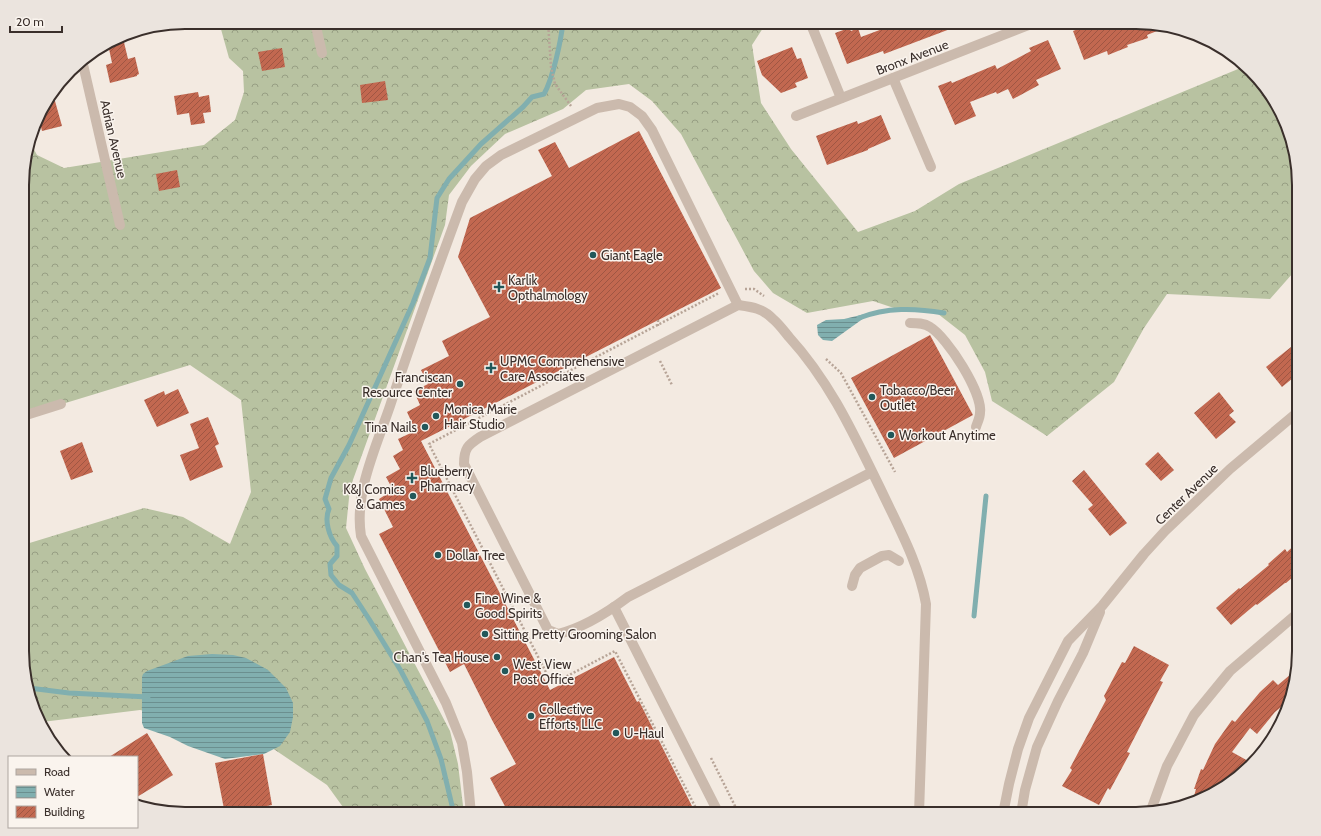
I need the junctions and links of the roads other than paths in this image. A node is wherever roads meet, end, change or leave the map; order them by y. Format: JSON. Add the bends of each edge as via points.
{"nodes":[{"id":1,"x":317,"y":29,"type":"edge"},
{"id":2,"x":813,"y":29,"type":"edge"},
{"id":3,"x":1018,"y":29,"type":"edge"},
{"id":4,"x":322,"y":53,"type":"dead end"},
{"id":5,"x":84,"y":67,"type":"edge"},
{"id":6,"x":893,"y":78,"type":"junction"},
{"id":7,"x":841,"y":98,"type":"junction"},
{"id":8,"x":796,"y":116,"type":"dead end"},
{"id":9,"x":931,"y":167,"type":"dead end"},
{"id":10,"x":120,"y":225,"type":"dead end"},
{"id":11,"x":738,"y":305,"type":"junction"},
{"id":12,"x":910,"y":323,"type":"dead end"},
{"id":13,"x":61,"y":404,"type":"dead end"},
{"id":14,"x":29,"y":414,"type":"edge"},
{"id":15,"x":1292,"y":417,"type":"edge"},
{"id":16,"x":976,"y":427,"type":"dead end"},
{"id":17,"x":872,"y":472,"type":"junction"},
{"id":18,"x":899,"y":561,"type":"dead end"},
{"id":19,"x":852,"y":586,"type":"dead end"},
{"id":20,"x":1102,"y":606,"type":"junction"},
{"id":21,"x":614,"y":607,"type":"junction"},
{"id":22,"x":1292,"y":618,"type":"edge"},
{"id":23,"x":1152,"y":806,"type":"edge"},
{"id":24,"x":470,"y":807,"type":"edge"},
{"id":25,"x":715,"y":807,"type":"edge"},
{"id":26,"x":919,"y":807,"type":"edge"},
{"id":27,"x":1004,"y":807,"type":"edge"},
{"id":28,"x":1022,"y":807,"type":"edge"}],
"edges":[{"from":1,"to":4,"type":"street"},
{"from":2,"to":7,"type":"street"},
{"from":3,"to":6,"type":"street","name":"Bronx Avenue"},
{"from":5,"to":10,"type":"street","name":"Adrian Avenue"},
{"from":6,"to":7,"type":"street","name":"Bronx Avenue"},
{"from":6,"to":9,"type":"street"},
{"from":7,"to":8,"type":"street","name":"Bronx Avenue"},
{"from":11,"to":17,"type":"street","via":[[757,308],[773,318],[797,345],[835,398]]},
{"from":11,"to":21,"type":"street","via":[[480,436],[469,444],[464,453],[464,464],[470,478],[548,630],[558,634],[567,632]]},
{"from":11,"to":24,"type":"street","via":[[652,130],[642,116],[630,107],[619,104],[597,108],[501,155],[486,166],[475,179],[462,202],[370,466],[360,500],[359,524],[361,536],[446,703],[462,743],[468,772]]},
{"from":12,"to":16,"type":"street","via":[[920,323],[931,328],[950,348],[968,375],[978,397],[981,412]]},
{"from":13,"to":14,"type":"street"},
{"from":15,"to":20,"type":"street","name":"Center Avenue","via":[[1230,469],[1165,531]]},
{"from":17,"to":21,"type":"street","via":[[628,597]]},
{"from":17,"to":26,"type":"street","via":[[912,554],[926,604]]},
{"from":18,"to":19,"type":"street","via":[[889,555],[882,556],[860,568]]},
{"from":20,"to":27,"type":"street","name":"Center Avenue","via":[[1068,641],[1029,718]]},
{"from":20,"to":28,"type":"street","name":"Center Avenue","via":[[1083,653],[1037,747]]},
{"from":21,"to":25,"type":"street"},
{"from":22,"to":23,"type":"street","via":[[1230,671],[1194,715],[1167,766]]}]}
